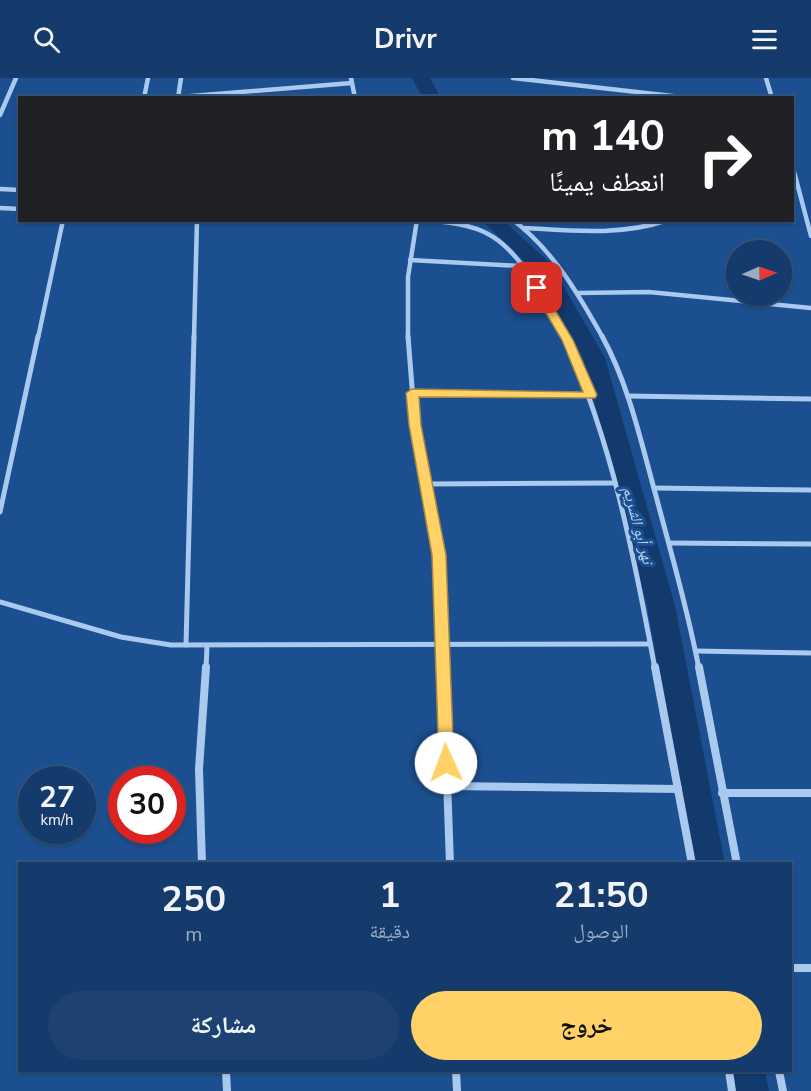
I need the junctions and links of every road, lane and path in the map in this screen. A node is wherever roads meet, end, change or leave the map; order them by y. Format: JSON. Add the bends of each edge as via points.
{"nodes":[{"id":1,"x":16,"y":78,"type":"edge"},
{"id":2,"x":148,"y":78,"type":"edge"},
{"id":3,"x":181,"y":78,"type":"edge"},
{"id":4,"x":513,"y":78,"type":"edge"},
{"id":5,"x":766,"y":78,"type":"edge"},
{"id":6,"x":351,"y":81,"type":"edge"},
{"id":7,"x":144,"y":96,"type":"edge"},
{"id":8,"x":178,"y":96,"type":"edge"},
{"id":9,"x":189,"y":96,"type":"edge"},
{"id":10,"x":355,"y":96,"type":"edge"},
{"id":11,"x":672,"y":96,"type":"edge"},
{"id":12,"x":771,"y":96,"type":"edge"},
{"id":13,"x":0,"y":115,"type":"edge"},
{"id":14,"x":794,"y":171,"type":"edge"},
{"id":15,"x":0,"y":189,"type":"edge"},
{"id":16,"x":18,"y":190,"type":"edge"},
{"id":17,"x":794,"y":193,"type":"edge"},
{"id":18,"x":800,"y":193,"type":"junction"},
{"id":19,"x":0,"y":208,"type":"edge"},
{"id":20,"x":18,"y":209,"type":"edge"},
{"id":21,"x":63,"y":222,"type":"edge"},
{"id":22,"x":197,"y":222,"type":"edge"},
{"id":23,"x":417,"y":222,"type":"edge"},
{"id":24,"x":442,"y":222,"type":"edge"},
{"id":25,"x":516,"y":222,"type":"edge"},
{"id":26,"x":663,"y":222,"type":"edge"},
{"id":27,"x":525,"y":228,"type":"junction"},
{"id":28,"x":811,"y":236,"type":"edge"},
{"id":29,"x":410,"y":260,"type":"junction"},
{"id":30,"x":520,"y":266,"type":"junction"},
{"id":31,"x":578,"y":293,"type":"junction"},
{"id":32,"x":811,"y":308,"type":"edge"},
{"id":33,"x":412,"y":393,"type":"junction"},
{"id":34,"x":591,"y":395,"type":"junction"},
{"id":35,"x":628,"y":396,"type":"junction"},
{"id":36,"x":811,"y":399,"type":"edge"},
{"id":37,"x":615,"y":483,"type":"junction"},
{"id":38,"x":427,"y":484,"type":"junction"},
{"id":39,"x":654,"y":488,"type":"junction"},
{"id":40,"x":811,"y":490,"type":"edge"},
{"id":41,"x":0,"y":512,"type":"edge"},
{"id":42,"x":669,"y":543,"type":"junction"},
{"id":43,"x":811,"y":544,"type":"edge"},
{"id":44,"x":0,"y":602,"type":"edge"},
{"id":45,"x":650,"y":644,"type":"junction"},
{"id":46,"x":186,"y":645,"type":"junction"},
{"id":47,"x":442,"y":645,"type":"junction"},
{"id":48,"x":207,"y":646,"type":"junction"},
{"id":49,"x":696,"y":651,"type":"junction"},
{"id":50,"x":811,"y":653,"type":"edge"},
{"id":51,"x":447,"y":786,"type":"junction"},
{"id":52,"x":678,"y":789,"type":"junction"},
{"id":53,"x":722,"y":793,"type":"junction"},
{"id":54,"x":811,"y":793,"type":"edge"},
{"id":55,"x":202,"y":862,"type":"edge"},
{"id":56,"x":450,"y":862,"type":"edge"},
{"id":57,"x":692,"y":862,"type":"edge"},
{"id":58,"x":737,"y":862,"type":"edge"},
{"id":59,"x":792,"y":968,"type":"edge"},
{"id":60,"x":811,"y":968,"type":"edge"},
{"id":61,"x":226,"y":1072,"type":"edge"},
{"id":62,"x":456,"y":1072,"type":"edge"},
{"id":63,"x":729,"y":1072,"type":"edge"},
{"id":64,"x":779,"y":1072,"type":"edge"},
{"id":65,"x":227,"y":1091,"type":"edge"},
{"id":66,"x":457,"y":1091,"type":"edge"},
{"id":67,"x":732,"y":1091,"type":"edge"},
{"id":68,"x":783,"y":1091,"type":"edge"}],
"edges":[{"from":1,"to":13,"type":"street"},
{"from":2,"to":7,"type":"street"},
{"from":3,"to":8,"type":"street"},
{"from":4,"to":11,"type":"street"},
{"from":5,"to":12,"type":"street"},
{"from":6,"to":9,"type":"street"},
{"from":6,"to":10,"type":"street"},
{"from":14,"to":18,"type":"street"},
{"from":15,"to":16,"type":"street"},
{"from":17,"to":18,"type":"street"},
{"from":18,"to":28,"type":"street"},
{"from":19,"to":20,"type":"street"},
{"from":21,"to":41,"type":"street"},
{"from":22,"to":46,"type":"street"},
{"from":23,"to":29,"type":"street"},
{"from":24,"to":30,"type":"street","via":[[487,233]]},
{"from":25,"to":27,"type":"street"},
{"from":26,"to":27,"type":"street","via":[[627,232]]},
{"from":27,"to":31,"type":"street"},
{"from":29,"to":30,"type":"street"},
{"from":29,"to":33,"type":"street","via":[[407,309]]},
{"from":30,"to":34,"type":"street","via":[[568,340]]},
{"from":31,"to":32,"type":"street","via":[[639,291]]},
{"from":31,"to":35,"type":"street","via":[[610,351]]},
{"from":33,"to":34,"type":"street"},
{"from":33,"to":38,"type":"street"},
{"from":34,"to":37,"type":"street"},
{"from":35,"to":36,"type":"street"},
{"from":35,"to":39,"type":"street"},
{"from":37,"to":38,"type":"street"},
{"from":37,"to":45,"type":"street"},
{"from":38,"to":47,"type":"street","via":[[439,555]]},
{"from":39,"to":40,"type":"street"},
{"from":39,"to":42,"type":"street"},
{"from":42,"to":43,"type":"street"},
{"from":42,"to":49,"type":"street"},
{"from":44,"to":46,"type":"street","via":[[121,637]]},
{"from":45,"to":47,"type":"street"},
{"from":45,"to":52,"type":"street"},
{"from":46,"to":48,"type":"street"},
{"from":47,"to":48,"type":"street"},
{"from":47,"to":51,"type":"street"},
{"from":48,"to":55,"type":"street","via":[[200,769]]},
{"from":49,"to":50,"type":"street"},
{"from":49,"to":53,"type":"street"},
{"from":51,"to":52,"type":"street"},
{"from":51,"to":56,"type":"street"},
{"from":52,"to":57,"type":"street"},
{"from":53,"to":54,"type":"street"},
{"from":53,"to":58,"type":"street"},
{"from":59,"to":60,"type":"street"},
{"from":61,"to":65,"type":"street"},
{"from":62,"to":66,"type":"street"},
{"from":63,"to":67,"type":"street"},
{"from":64,"to":68,"type":"street"}]}
